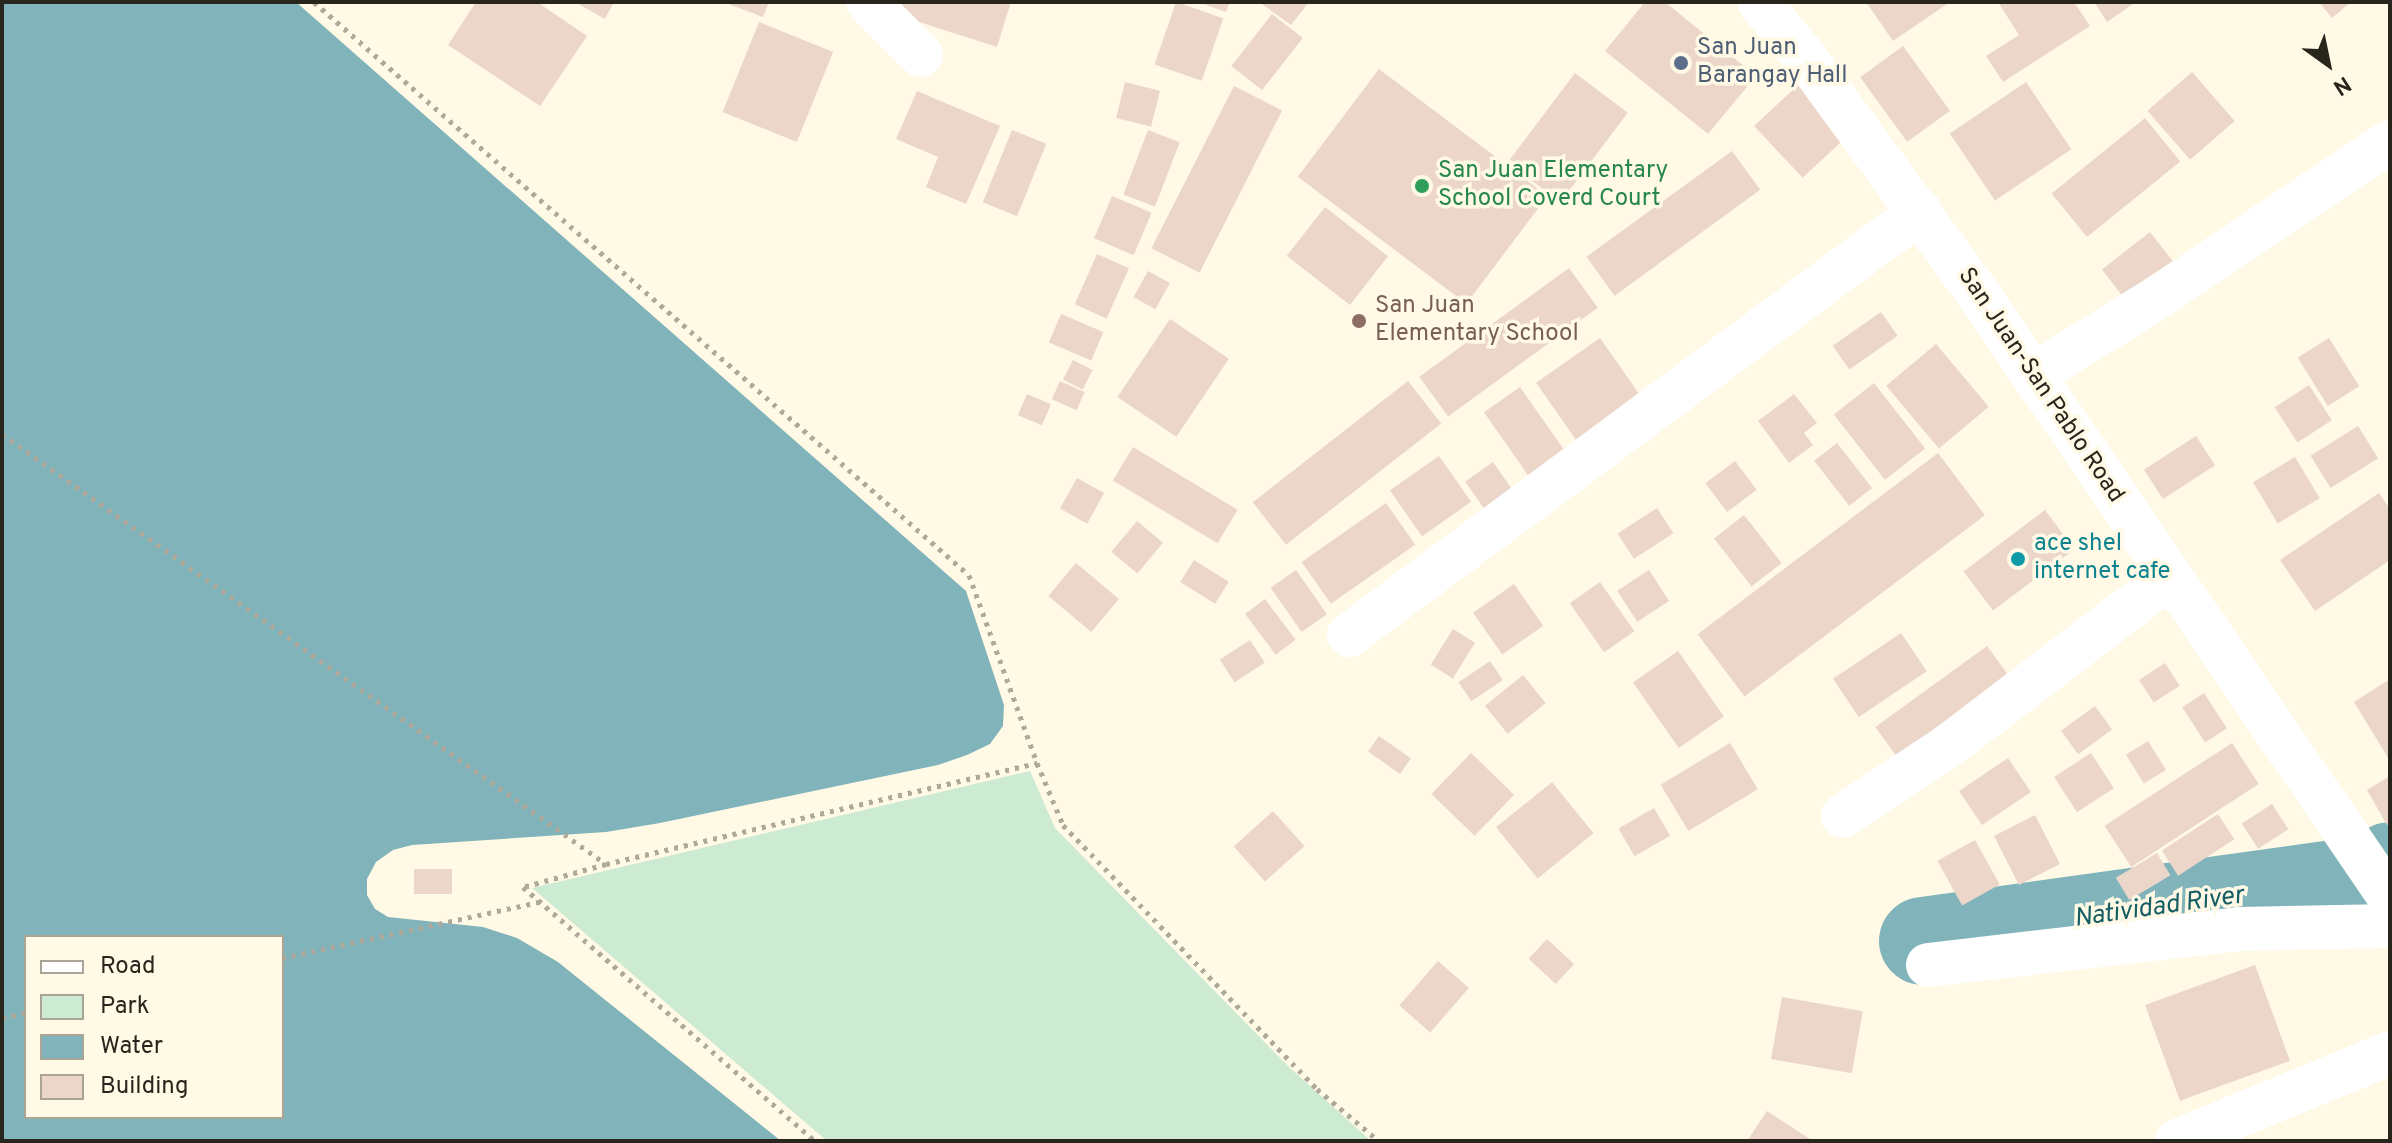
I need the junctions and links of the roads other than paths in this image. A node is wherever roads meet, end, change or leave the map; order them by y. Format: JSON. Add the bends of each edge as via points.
{"nodes":[{"id":1,"x":868,"y":2,"type":"edge"},
{"id":2,"x":1759,"y":2,"type":"edge"},
{"id":3,"x":921,"y":55,"type":"dead end"},
{"id":4,"x":2390,"y":142,"type":"edge"},
{"id":5,"x":1920,"y":212,"type":"junction"},
{"id":6,"x":2033,"y":375,"type":"junction"},
{"id":7,"x":2170,"y":577,"type":"junction"},
{"id":8,"x":1349,"y":635,"type":"dead end"},
{"id":9,"x":1843,"y":816,"type":"dead end"},
{"id":10,"x":2369,"y":846,"type":"edge"},
{"id":11,"x":2390,"y":898,"type":"edge"},
{"id":12,"x":2390,"y":926,"type":"edge"},
{"id":13,"x":1928,"y":965,"type":"dead end"},
{"id":14,"x":2390,"y":1053,"type":"edge"},
{"id":15,"x":2177,"y":1141,"type":"edge"}],
"edges":[{"from":1,"to":3,"type":"street"},
{"from":2,"to":5,"type":"street","name":"San Juan-San Pablo Road"},
{"from":4,"to":6,"type":"street"},
{"from":5,"to":6,"type":"street","name":"San Juan-San Pablo Road"},
{"from":5,"to":8,"type":"street"},
{"from":6,"to":7,"type":"street","name":"San Juan-San Pablo Road"},
{"from":7,"to":9,"type":"street","via":[[1947,747]]},
{"from":7,"to":10,"type":"street","name":"San Juan-San Pablo Road"},
{"from":10,"to":11,"type":"street","name":"San Juan-San Pablo Road"},
{"from":12,"to":13,"type":"street","via":[[2239,929]]},
{"from":14,"to":15,"type":"street"}]}
